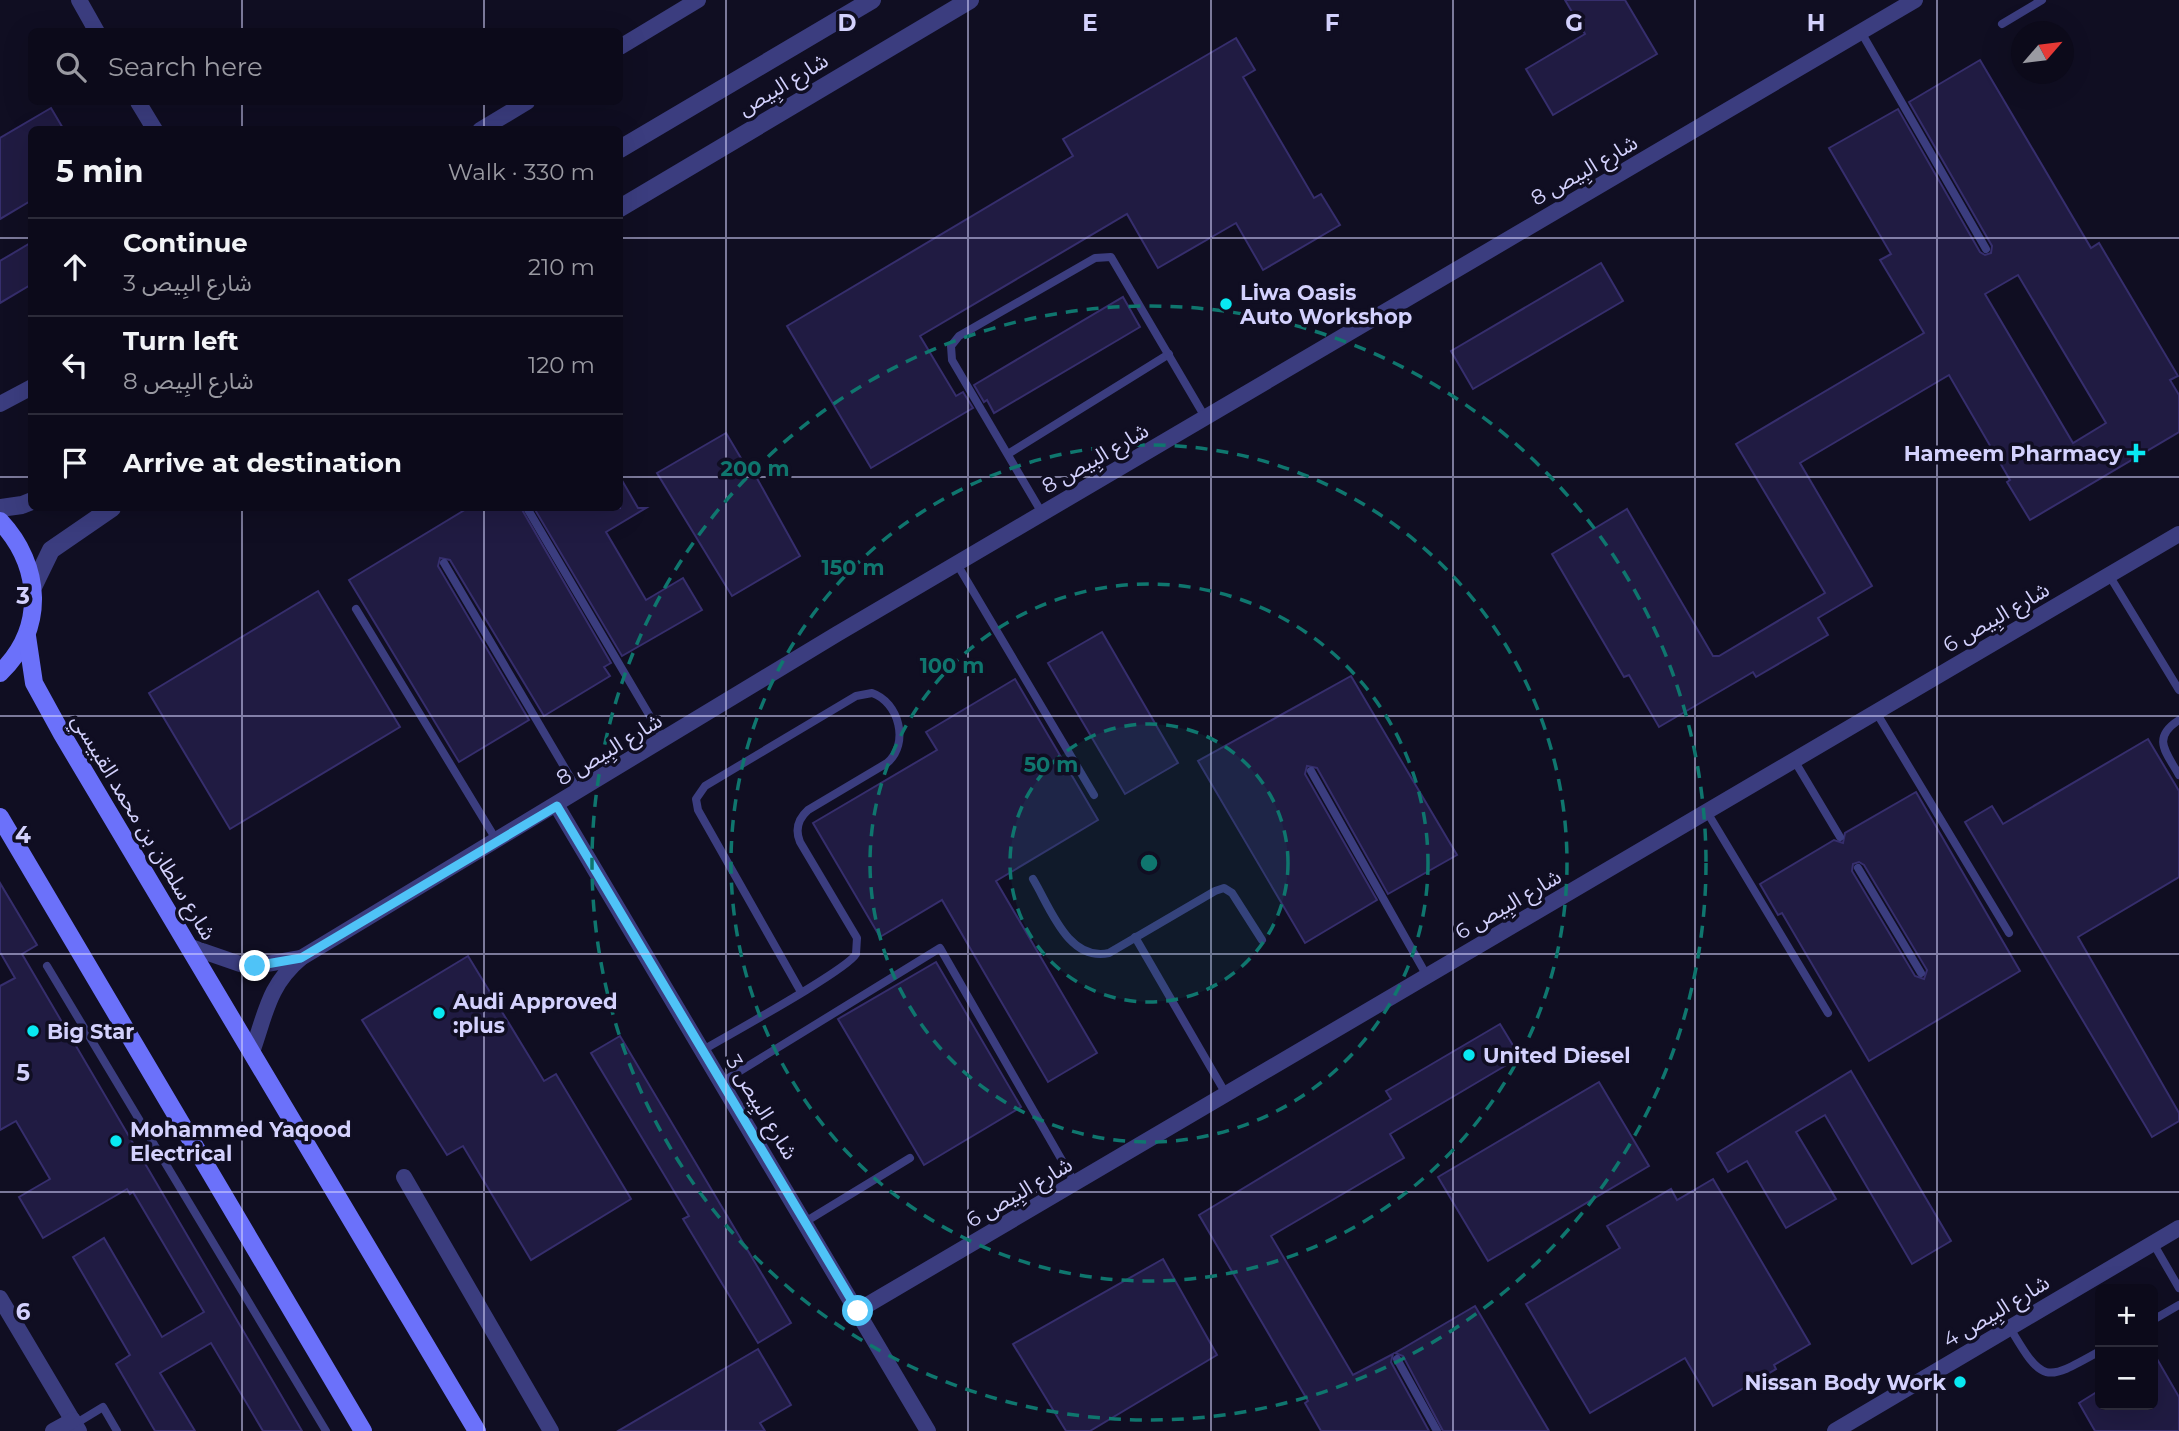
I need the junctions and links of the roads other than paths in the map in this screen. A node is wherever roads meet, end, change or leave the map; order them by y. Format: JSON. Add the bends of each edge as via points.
{"nodes":[{"id":1,"x":79,"y":0,"type":"edge"},
{"id":2,"x":698,"y":0,"type":"edge"},
{"id":3,"x":872,"y":0,"type":"edge"},
{"id":4,"x":970,"y":0,"type":"edge"},
{"id":5,"x":1914,"y":0,"type":"edge"},
{"id":6,"x":2042,"y":0,"type":"edge"},
{"id":7,"x":2002,"y":24,"type":"dead end"},
{"id":8,"x":95,"y":28,"type":"edge"},
{"id":9,"x":1861,"y":32,"type":"junction"},
{"id":10,"x":623,"y":45,"type":"edge"},
{"id":11,"x":140,"y":105,"type":"edge"},
{"id":12,"x":522,"y":105,"type":"edge"},
{"id":13,"x":153,"y":126,"type":"edge"},
{"id":14,"x":487,"y":126,"type":"edge"},
{"id":15,"x":623,"y":147,"type":"edge"},
{"id":16,"x":623,"y":206,"type":"edge"},
{"id":17,"x":1986,"y":248,"type":"dead end"},
{"id":18,"x":1169,"y":354,"type":"junction"},
{"id":19,"x":28,"y":389,"type":"edge"},
{"id":20,"x":0,"y":404,"type":"edge"},
{"id":21,"x":1205,"y":417,"type":"junction"},
{"id":22,"x":1007,"y":454,"type":"junction"},
{"id":23,"x":28,"y":502,"type":"edge"},
{"id":24,"x":0,"y":508,"type":"edge"},
{"id":25,"x":107,"y":511,"type":"edge"},
{"id":26,"x":529,"y":511,"type":"edge"},
{"id":27,"x":1042,"y":513,"type":"junction"},
{"id":28,"x":0,"y":521,"type":"edge"},
{"id":29,"x":2179,"y":534,"type":"edge"},
{"id":30,"x":444,"y":563,"type":"dead end"},
{"id":31,"x":957,"y":564,"type":"junction"},
{"id":32,"x":2109,"y":575,"type":"junction"},
{"id":33,"x":34,"y":586,"type":"junction"},
{"id":34,"x":356,"y":609,"type":"dead end"},
{"id":35,"x":27,"y":636,"type":"junction"},
{"id":36,"x":0,"y":673,"type":"edge"},
{"id":37,"x":2179,"y":690,"type":"edge"},
{"id":38,"x":1876,"y":712,"type":"junction"},
{"id":39,"x":2179,"y":720,"type":"edge"},
{"id":40,"x":664,"y":741,"type":"junction"},
{"id":41,"x":1794,"y":760,"type":"junction"},
{"id":42,"x":1311,"y":771,"type":"dead end"},
{"id":43,"x":2179,"y":775,"type":"edge"},
{"id":44,"x":579,"y":792,"type":"junction"},
{"id":45,"x":1094,"y":796,"type":"dead end"},
{"id":46,"x":557,"y":806,"type":"junction"},
{"id":47,"x":1707,"y":811,"type":"junction"},
{"id":48,"x":0,"y":817,"type":"edge"},
{"id":49,"x":1840,"y":837,"type":"dead end"},
{"id":50,"x":497,"y":841,"type":"junction"},
{"id":51,"x":1858,"y":868,"type":"dead end"},
{"id":52,"x":1033,"y":878,"type":"dead end"},
{"id":53,"x":2009,"y":933,"type":"dead end"},
{"id":54,"x":1135,"y":937,"type":"junction"},
{"id":55,"x":1262,"y":940,"type":"dead end"},
{"id":56,"x":188,"y":946,"type":"junction"},
{"id":57,"x":301,"y":958,"type":"junction"},
{"id":58,"x":47,"y":966,"type":"dead end"},
{"id":59,"x":1921,"y":974,"type":"dead end"},
{"id":60,"x":1427,"y":976,"type":"junction"},
{"id":61,"x":801,"y":992,"type":"junction"},
{"id":62,"x":1828,"y":1013,"type":"dead end"},
{"id":63,"x":703,"y":1050,"type":"junction"},
{"id":64,"x":252,"y":1052,"type":"junction"},
{"id":65,"x":722,"y":1082,"type":"junction"},
{"id":66,"x":1226,"y":1094,"type":"junction"},
{"id":67,"x":910,"y":1158,"type":"dead end"},
{"id":68,"x":404,"y":1177,"type":"dead end"},
{"id":69,"x":1074,"y":1183,"type":"junction"},
{"id":70,"x":805,"y":1222,"type":"junction"},
{"id":71,"x":2179,"y":1228,"type":"edge"},
{"id":72,"x":2153,"y":1243,"type":"junction"},
{"id":73,"x":2179,"y":1288,"type":"edge"},
{"id":74,"x":0,"y":1298,"type":"edge"},
{"id":75,"x":2179,"y":1305,"type":"edge"},
{"id":76,"x":858,"y":1311,"type":"junction"},
{"id":77,"x":2158,"y":1317,"type":"edge"},
{"id":78,"x":2009,"y":1328,"type":"junction"},
{"id":79,"x":2095,"y":1354,"type":"edge"},
{"id":80,"x":1397,"y":1359,"type":"dead end"},
{"id":81,"x":76,"y":1425,"type":"edge"},
{"id":82,"x":53,"y":1431,"type":"edge"},
{"id":83,"x":117,"y":1431,"type":"edge"},
{"id":84,"x":326,"y":1431,"type":"edge"},
{"id":85,"x":363,"y":1431,"type":"edge"},
{"id":86,"x":477,"y":1431,"type":"edge"},
{"id":87,"x":551,"y":1431,"type":"edge"},
{"id":88,"x":928,"y":1431,"type":"edge"},
{"id":89,"x":1437,"y":1431,"type":"edge"},
{"id":90,"x":1835,"y":1431,"type":"edge"}],
"edges":[{"from":1,"to":8,"type":"street"},
{"from":2,"to":10,"type":"street"},
{"from":3,"to":15,"type":"street","name":"شارع البِيص"},
{"from":4,"to":16,"type":"street","name":"شارع البِيص"},
{"from":5,"to":9,"type":"street","name":"شارع البِيص 8"},
{"from":6,"to":7,"type":"lane"},
{"from":9,"to":17,"type":"lane"},
{"from":9,"to":21,"type":"street","name":"شارع البِيص 8"},
{"from":11,"to":13,"type":"street"},
{"from":12,"to":14,"type":"street"},
{"from":18,"to":21,"type":"lane"},
{"from":18,"to":22,"type":"lane"},
{"from":18,"to":22,"type":"lane","via":[[1115,261],[1106,256],[959,336],[951,346],[953,360]]},
{"from":19,"to":20,"type":"street"},
{"from":21,"to":27,"type":"street","name":"شارع البِيص 8"},
{"from":22,"to":27,"type":"lane"},
{"from":23,"to":24,"type":"street"},
{"from":25,"to":33,"type":"street","via":[[51,550]]},
{"from":26,"to":40,"type":"lane"},
{"from":27,"to":31,"type":"street","name":"شارع البِيص 8"},
{"from":28,"to":33,"type":"main road","via":[[22,550]]},
{"from":29,"to":32,"type":"street","name":"شارع البِيص 6"},
{"from":30,"to":44,"type":"lane"},
{"from":31,"to":40,"type":"street","name":"شارع البِيص 8"},
{"from":31,"to":45,"type":"lane"},
{"from":32,"to":37,"type":"lane"},
{"from":32,"to":38,"type":"street","name":"شارع البِيص 6"},
{"from":33,"to":35,"type":"main road"},
{"from":34,"to":50,"type":"lane"},
{"from":35,"to":36,"type":"main road"},
{"from":35,"to":56,"type":"main road","name":"شارع سلطان بن محمد القبيسي","via":[[34,682]]},
{"from":38,"to":41,"type":"street","name":"شارع البِيص 6"},
{"from":38,"to":53,"type":"lane"},
{"from":39,"to":43,"type":"lane","via":[[2162,739]]},
{"from":40,"to":44,"type":"street","name":"شارع البِيص 8"},
{"from":41,"to":47,"type":"street","name":"شارع البِيص 6"},
{"from":41,"to":49,"type":"lane"},
{"from":42,"to":60,"type":"lane"},
{"from":44,"to":46,"type":"street","name":"شارع البِيص 8"},
{"from":46,"to":50,"type":"street","name":"شارع البِيص 8"},
{"from":46,"to":63,"type":"street","name":"شارع البِيص 3"},
{"from":47,"to":60,"type":"street","name":"شارع البِيص 6"},
{"from":47,"to":62,"type":"lane"},
{"from":48,"to":85,"type":"main road"},
{"from":50,"to":57,"type":"street","name":"شارع البِيص 8"},
{"from":51,"to":59,"type":"lane"},
{"from":52,"to":54,"type":"lane","via":[[1077,948],[1100,955]]},
{"from":54,"to":55,"type":"lane","via":[[1224,888],[1232,893]]},
{"from":54,"to":66,"type":"lane"},
{"from":56,"to":57,"type":"street","name":"شارع البِيص 8","via":[[255,966]]},
{"from":56,"to":64,"type":"main road","name":"شارع سلطان بن محمد القبيسي"},
{"from":57,"to":64,"type":"street","name":"شارع البِيص 8","via":[[271,993]]},
{"from":58,"to":84,"type":"lane"},
{"from":60,"to":66,"type":"street","name":"شارع البِيص 6"},
{"from":61,"to":61,"type":"lane","via":[[849,963],[858,949],[857,938],[797,831],[808,810],[896,753],[901,740],[899,726],[886,701],[872,693],[856,696],[705,786],[696,799],[698,810]]},
{"from":61,"to":63,"type":"lane"},
{"from":63,"to":65,"type":"street","name":"شارع البِيص 3"},
{"from":64,"to":86,"type":"main road","name":"شارع سلطان بن محمد القبيسي"},
{"from":65,"to":69,"type":"lane","via":[[940,948]]},
{"from":65,"to":70,"type":"street","name":"شارع البِيص 3"},
{"from":66,"to":69,"type":"street","name":"شارع البِيص 6"},
{"from":67,"to":70,"type":"lane"},
{"from":68,"to":87,"type":"street"},
{"from":69,"to":76,"type":"street","name":"شارع البِيص 6"},
{"from":70,"to":76,"type":"street","name":"شارع البِيص 3"},
{"from":71,"to":72,"type":"street","name":"شارع البِيص 4"},
{"from":72,"to":73,"type":"lane"},
{"from":72,"to":78,"type":"street","name":"شارع البِيص 4"},
{"from":74,"to":81,"type":"street"},
{"from":75,"to":77,"type":"lane"},
{"from":76,"to":88,"type":"street","name":"شارع البِيص 3"},
{"from":78,"to":79,"type":"lane","via":[[2034,1367],[2048,1374],[2063,1372]]},
{"from":78,"to":90,"type":"street","name":"شارع البِيص 4"},
{"from":80,"to":89,"type":"lane"},
{"from":81,"to":82,"type":"street"},
{"from":81,"to":83,"type":"lane","via":[[103,1407]]}]}
